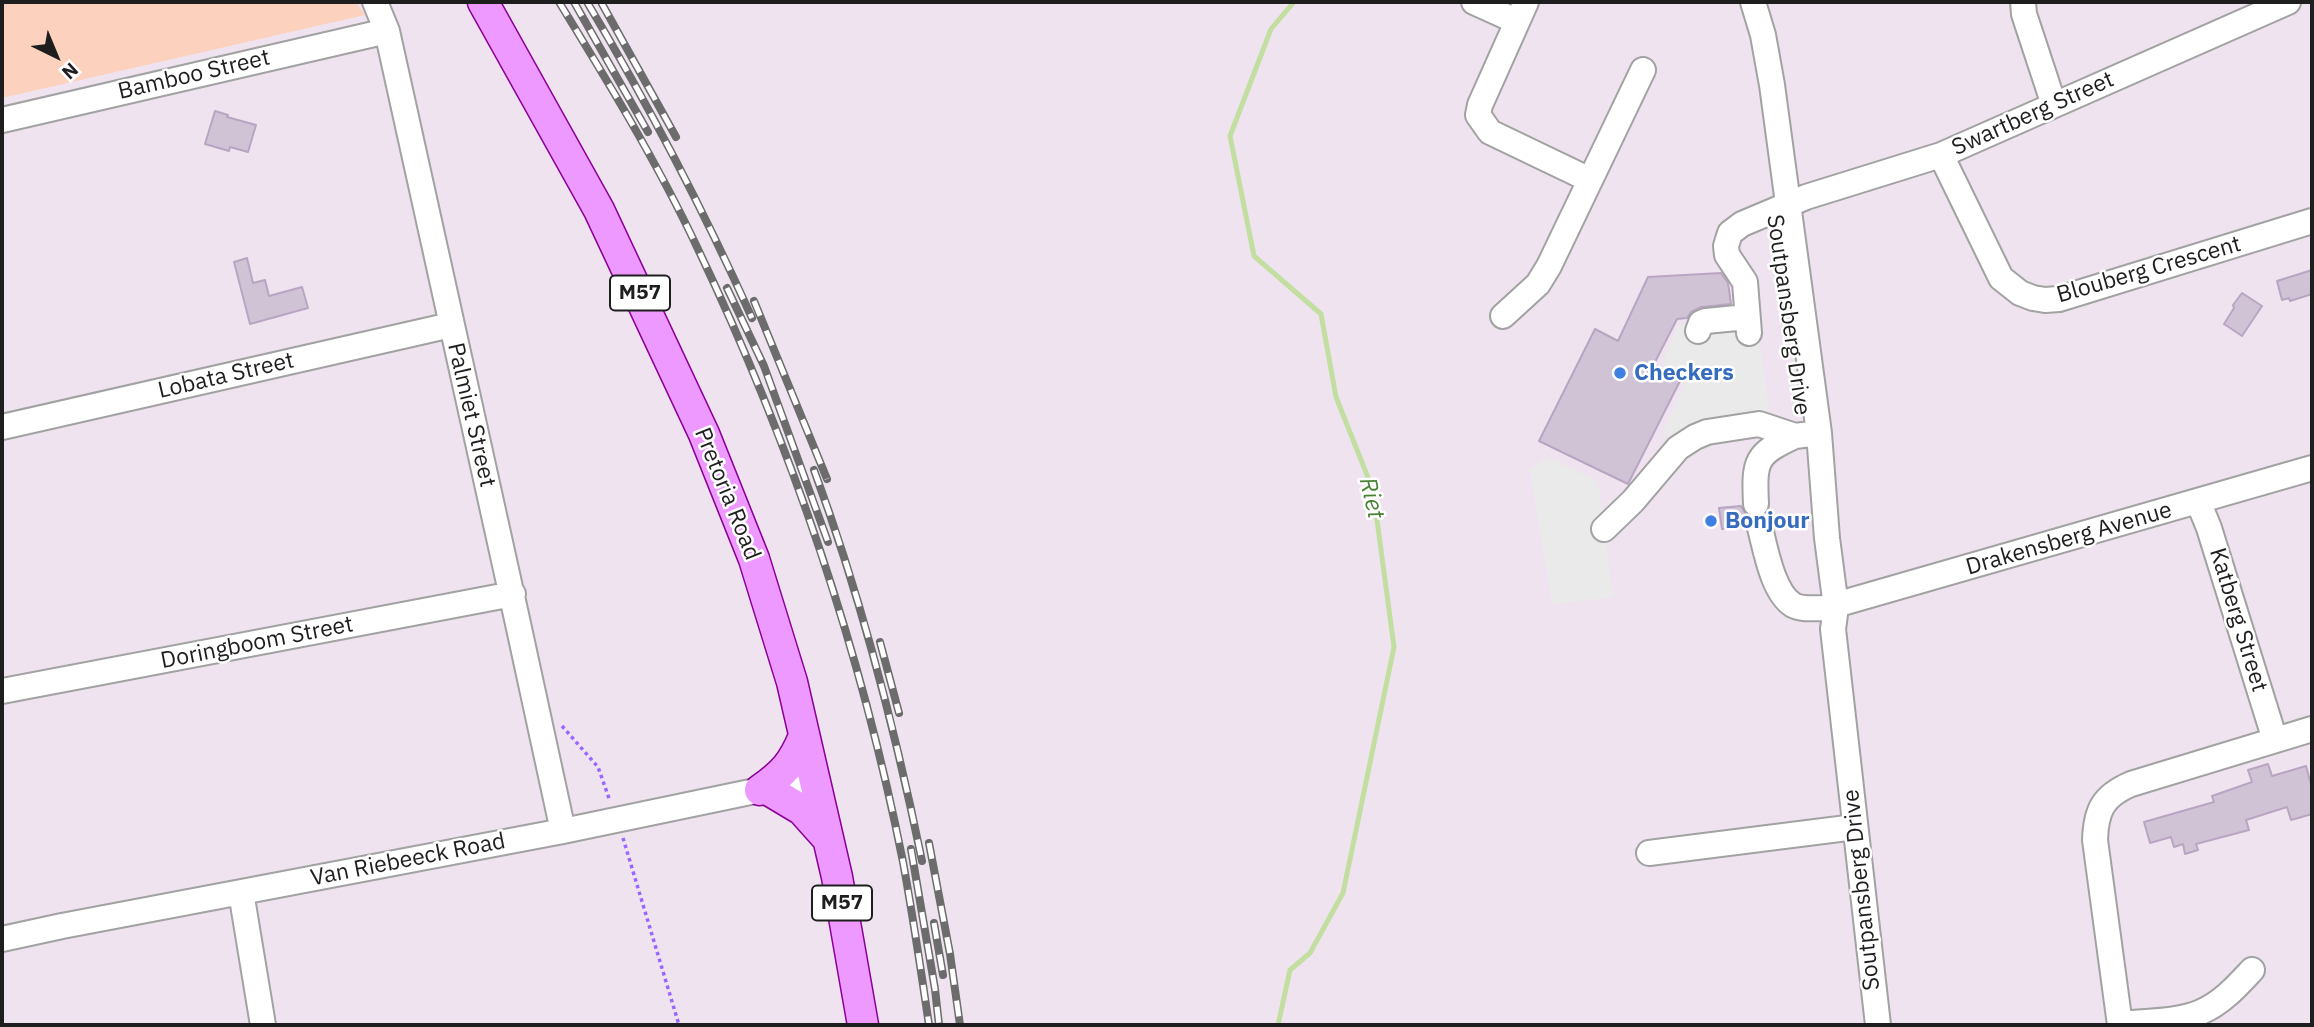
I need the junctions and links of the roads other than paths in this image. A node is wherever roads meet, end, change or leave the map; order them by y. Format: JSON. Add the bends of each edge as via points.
{"nodes":[{"id":1,"x":376,"y":2,"type":"edge"},
{"id":2,"x":483,"y":2,"type":"edge"},
{"id":3,"x":1474,"y":2,"type":"edge"},
{"id":4,"x":1750,"y":2,"type":"edge"},
{"id":5,"x":2023,"y":2,"type":"edge"},
{"id":6,"x":2287,"y":2,"type":"edge"},
{"id":7,"x":1521,"y":11,"type":"edge"},
{"id":8,"x":387,"y":31,"type":"junction"},
{"id":9,"x":1643,"y":70,"type":"dead end"},
{"id":10,"x":2054,"y":105,"type":"junction"},
{"id":11,"x":2,"y":120,"type":"edge"},
{"id":12,"x":1941,"y":155,"type":"junction"},
{"id":13,"x":1588,"y":180,"type":"junction"},
{"id":14,"x":1780,"y":208,"type":"junction"},
{"id":15,"x":2312,"y":221,"type":"edge"},
{"id":16,"x":1503,"y":316,"type":"dead end"},
{"id":17,"x":451,"y":325,"type":"junction"},
{"id":18,"x":1698,"y":331,"type":"dead end"},
{"id":19,"x":2,"y":427,"type":"edge"},
{"id":20,"x":1807,"y":435,"type":"junction"},
{"id":21,"x":2312,"y":468,"type":"edge"},
{"id":22,"x":2198,"y":501,"type":"junction"},
{"id":23,"x":1604,"y":528,"type":"dead end"},
{"id":24,"x":513,"y":594,"type":"junction"},
{"id":25,"x":1831,"y":615,"type":"junction"},
{"id":26,"x":2,"y":691,"type":"edge"},
{"id":27,"x":2312,"y":729,"type":"edge"},
{"id":28,"x":804,"y":736,"type":"junction"},
{"id":29,"x":2275,"y":740,"type":"junction"},
{"id":30,"x":815,"y":783,"type":"junction"},
{"id":31,"x":764,"y":790,"type":"junction"},
{"id":32,"x":1855,"y":827,"type":"junction"},
{"id":33,"x":563,"y":831,"type":"junction"},
{"id":34,"x":828,"y":838,"type":"junction"},
{"id":35,"x":1649,"y":853,"type":"dead end"},
{"id":36,"x":241,"y":892,"type":"junction"},
{"id":37,"x":2,"y":939,"type":"edge"},
{"id":38,"x":2252,"y":970,"type":"dead end"},
{"id":39,"x":263,"y":1025,"type":"edge"},
{"id":40,"x":863,"y":1025,"type":"edge"},
{"id":41,"x":1878,"y":1025,"type":"edge"},
{"id":42,"x":2120,"y":1025,"type":"edge"}],
"edges":[{"from":1,"to":8,"type":"street","name":"Palmiet Street"},
{"from":2,"to":28,"type":"main road","name":"Pretoria Road","number":"M57","via":[[599,210],[704,434],[754,559]]},
{"from":3,"to":7,"type":"street"},
{"from":4,"to":14,"type":"street","name":"Soutpansberg Drive","via":[[1767,55]]},
{"from":5,"to":10,"type":"street"},
{"from":6,"to":10,"type":"street","name":"Swartberg Street"},
{"from":7,"to":13,"type":"street","via":[[1478,115],[1490,132]]},
{"from":8,"to":11,"type":"street","name":"Bamboo Street"},
{"from":8,"to":17,"type":"street","name":"Palmiet Street"},
{"from":9,"to":13,"type":"street"},
{"from":10,"to":12,"type":"street","name":"Swartberg Street"},
{"from":12,"to":14,"type":"street","name":"Swartberg Street"},
{"from":12,"to":15,"type":"street","name":"Blouberg Crescent","via":[[2000,278],[2020,293],[2045,300]]},
{"from":13,"to":16,"type":"street","via":[[1538,284]]},
{"from":14,"to":18,"type":"street","name":"Swartberg Street","via":[[1742,223],[1727,239],[1727,255],[1745,282],[1748,325],[1704,321]]},
{"from":14,"to":20,"type":"street","name":"Soutpansberg Drive"},
{"from":17,"to":19,"type":"street","name":"Lobata Street"},
{"from":17,"to":24,"type":"street","name":"Palmiet Street"},
{"from":20,"to":23,"type":"street","via":[[1759,424],[1695,437],[1678,447]]},
{"from":20,"to":25,"type":"street","name":"Soutpansberg Drive"},
{"from":20,"to":25,"type":"street","via":[[1773,446],[1759,460],[1758,514],[1769,564],[1786,599]]},
{"from":21,"to":22,"type":"street","name":"Drakensberg Avenue"},
{"from":22,"to":25,"type":"street","name":"Drakensberg Avenue"},
{"from":22,"to":29,"type":"street","name":"Katberg Street"},
{"from":24,"to":26,"type":"street","name":"Doringboom Street"},
{"from":24,"to":33,"type":"street","name":"Palmiet Street"},
{"from":25,"to":32,"type":"street","name":"Soutpansberg Drive"},
{"from":27,"to":29,"type":"street"},
{"from":28,"to":30,"type":"main road","name":"Pretoria Road","number":"M57"},
{"from":28,"to":31,"type":"main road","via":[[791,764]]},
{"from":29,"to":42,"type":"street","via":[[2131,783],[2102,806],[2095,840]]},
{"from":30,"to":31,"type":"street","name":"Van Riebeeck Road"},
{"from":30,"to":34,"type":"main road","name":"Pretoria Road","number":"M57"},
{"from":31,"to":33,"type":"street","name":"Van Riebeeck Road"},
{"from":31,"to":34,"type":"main road","via":[[802,810]]},
{"from":32,"to":35,"type":"street"},
{"from":32,"to":41,"type":"street","name":"Soutpansberg Drive"},
{"from":33,"to":36,"type":"street","name":"Van Riebeeck Road"},
{"from":34,"to":40,"type":"main road","name":"Pretoria Road","number":"M57"},
{"from":36,"to":37,"type":"street","name":"Van Riebeeck Road"},
{"from":36,"to":39,"type":"street"},
{"from":38,"to":42,"type":"street","via":[[2202,1012]]}]}
